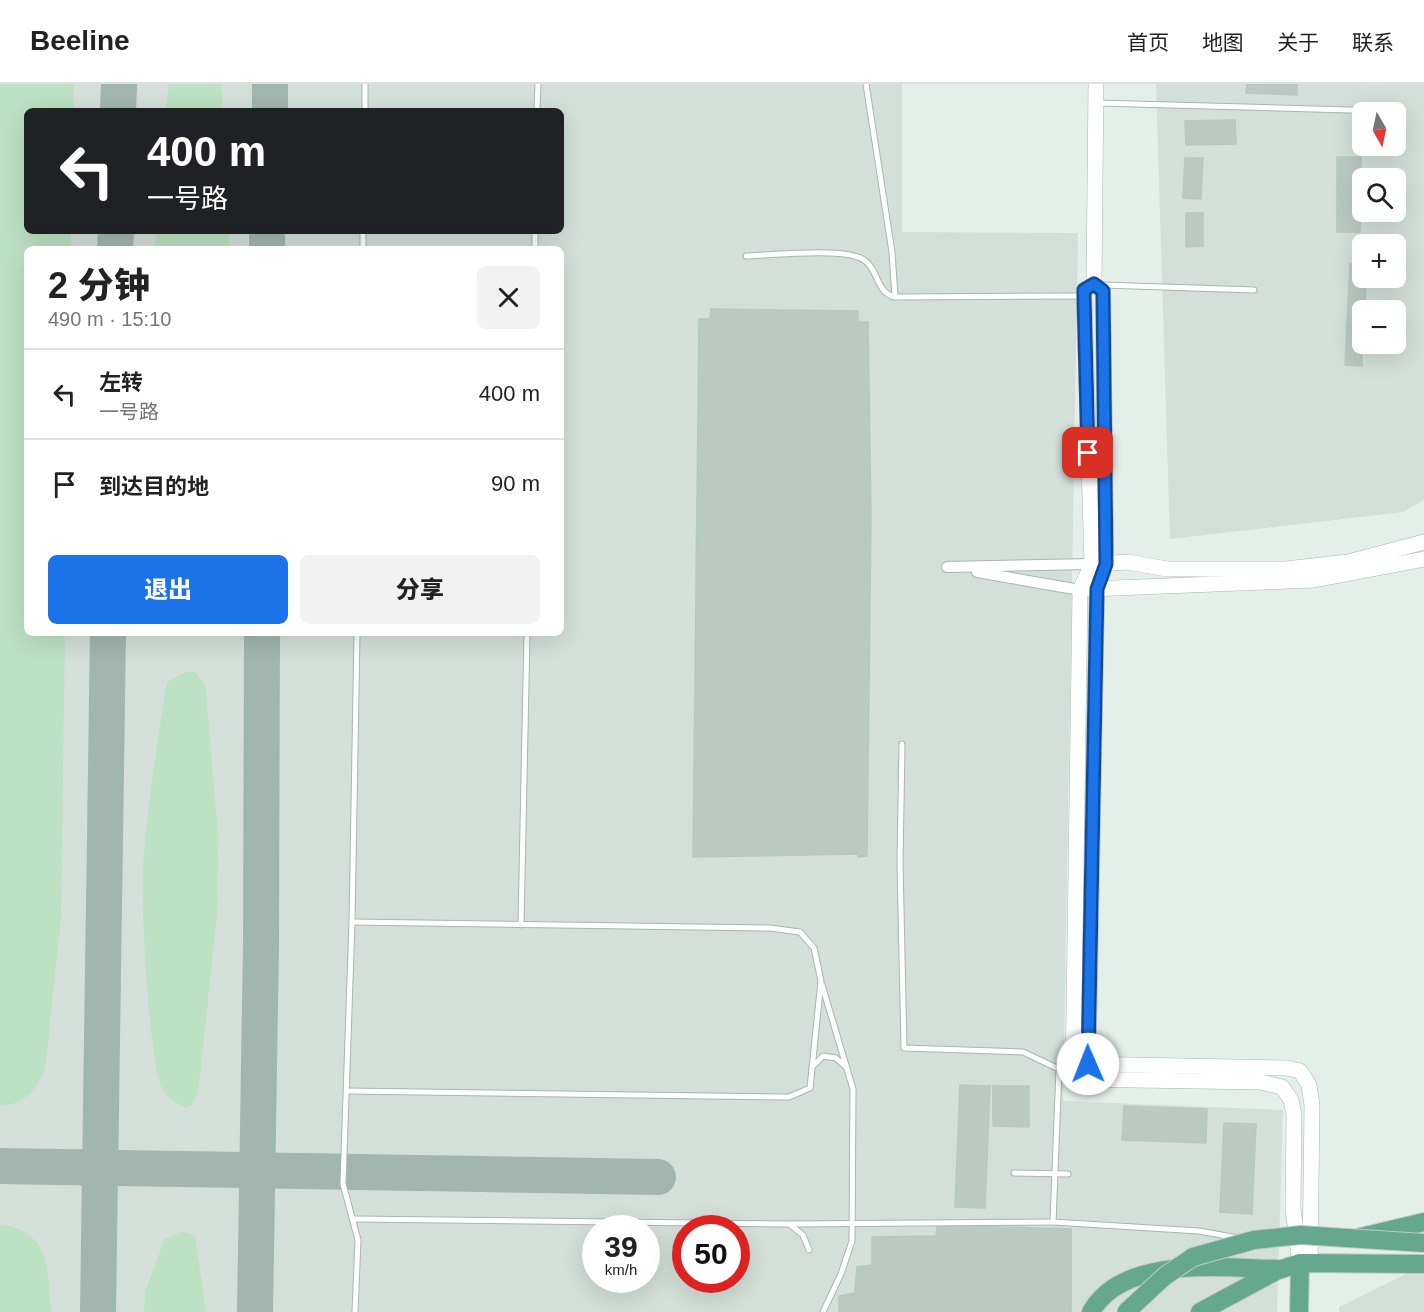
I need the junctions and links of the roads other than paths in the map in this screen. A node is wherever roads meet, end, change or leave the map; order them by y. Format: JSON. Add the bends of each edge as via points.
{"nodes":[{"id":1,"x":365,"y":84,"type":"edge"},
{"id":2,"x":538,"y":84,"type":"edge"},
{"id":3,"x":866,"y":84,"type":"edge"},
{"id":4,"x":1096,"y":84,"type":"edge"},
{"id":5,"x":1096,"y":103,"type":"junction"},
{"id":6,"x":365,"y":108,"type":"edge"},
{"id":7,"x":537,"y":108,"type":"edge"},
{"id":8,"x":1352,"y":110,"type":"edge"},
{"id":9,"x":746,"y":256,"type":"dead end"},
{"id":10,"x":1089,"y":290,"type":"junction"},
{"id":11,"x":1254,"y":290,"type":"dead end"},
{"id":12,"x":896,"y":297,"type":"junction"},
{"id":13,"x":1424,"y":542,"type":"edge"},
{"id":14,"x":1424,"y":559,"type":"edge"},
{"id":15,"x":1099,"y":564,"type":"junction"},
{"id":16,"x":1097,"y":589,"type":"junction"},
{"id":17,"x":1080,"y":590,"type":"junction"},
{"id":18,"x":357,"y":636,"type":"edge"},
{"id":19,"x":527,"y":636,"type":"edge"},
{"id":20,"x":902,"y":744,"type":"dead end"},
{"id":21,"x":352,"y":922,"type":"junction"},
{"id":22,"x":521,"y":925,"type":"junction"},
{"id":23,"x":821,"y":981,"type":"junction"},
{"id":24,"x":812,"y":1068,"type":"junction"},
{"id":25,"x":847,"y":1068,"type":"junction"},
{"id":26,"x":1081,"y":1071,"type":"junction"},
{"id":27,"x":347,"y":1091,"type":"junction"},
{"id":28,"x":1014,"y":1173,"type":"dead end"},
{"id":29,"x":1056,"y":1174,"type":"junction"},
{"id":30,"x":1068,"y":1174,"type":"dead end"},
{"id":31,"x":354,"y":1219,"type":"junction"},
{"id":32,"x":1053,"y":1222,"type":"junction"},
{"id":33,"x":1424,"y":1222,"type":"edge"},
{"id":34,"x":789,"y":1224,"type":"junction"},
{"id":35,"x":852,"y":1226,"type":"junction"},
{"id":36,"x":1359,"y":1237,"type":"junction"},
{"id":37,"x":1424,"y":1243,"type":"edge"},
{"id":38,"x":1263,"y":1244,"type":"dead end"},
{"id":39,"x":809,"y":1250,"type":"dead end"},
{"id":40,"x":1305,"y":1262,"type":"junction"},
{"id":41,"x":1424,"y":1264,"type":"edge"},
{"id":42,"x":1282,"y":1269,"type":"junction"},
{"id":43,"x":355,"y":1312,"type":"edge"},
{"id":44,"x":823,"y":1312,"type":"edge"},
{"id":45,"x":1091,"y":1312,"type":"edge"},
{"id":46,"x":1126,"y":1312,"type":"edge"},
{"id":47,"x":1200,"y":1312,"type":"edge"},
{"id":48,"x":1299,"y":1312,"type":"edge"}],
"edges":[{"from":1,"to":6,"type":"lane"},
{"from":2,"to":7,"type":"lane"},
{"from":3,"to":12,"type":"lane"},
{"from":4,"to":5,"type":"main road"},
{"from":5,"to":8,"type":"lane"},
{"from":5,"to":10,"type":"main road"},
{"from":9,"to":12,"type":"lane","via":[[851,253],[868,262],[885,293]]},
{"from":10,"to":11,"type":"lane"},
{"from":10,"to":12,"type":"lane"},
{"from":10,"to":15,"type":"main road"},
{"from":13,"to":15,"type":"main road","via":[[1348,562],[1286,569],[1167,569],[1128,562]]},
{"from":14,"to":16,"type":"main road","via":[[1314,580]]},
{"from":15,"to":16,"type":"main road"},
{"from":15,"to":17,"type":"main road"},
{"from":15,"to":17,"type":"street","via":[[947,567]]},
{"from":16,"to":17,"type":"main road"},
{"from":16,"to":26,"type":"main road"},
{"from":17,"to":26,"type":"main road"},
{"from":18,"to":21,"type":"lane"},
{"from":19,"to":22,"type":"lane"},
{"from":20,"to":29,"type":"lane","via":[[904,1048],[1023,1052],[1059,1069]]},
{"from":21,"to":22,"type":"lane"},
{"from":21,"to":27,"type":"lane"},
{"from":22,"to":23,"type":"lane","via":[[770,928],[800,932],[814,948]]},
{"from":23,"to":24,"type":"lane"},
{"from":23,"to":25,"type":"lane"},
{"from":24,"to":25,"type":"lane","via":[[824,1056],[836,1058]]},
{"from":24,"to":27,"type":"lane","via":[[810,1088],[789,1097]]},
{"from":25,"to":35,"type":"lane","via":[[854,1089]]},
{"from":26,"to":40,"type":"main road","via":[[1274,1083],[1282,1088],[1291,1100],[1294,1114],[1293,1209]]},
{"from":26,"to":40,"type":"main road","via":[[1300,1071],[1309,1085],[1312,1105]]},
{"from":27,"to":31,"type":"lane","via":[[343,1184]]},
{"from":28,"to":29,"type":"lane"},
{"from":29,"to":30,"type":"lane"},
{"from":29,"to":32,"type":"lane"},
{"from":31,"to":34,"type":"lane"},
{"from":31,"to":43,"type":"lane","via":[[358,1240]]},
{"from":32,"to":35,"type":"lane"},
{"from":32,"to":38,"type":"lane","via":[[1217,1233]]},
{"from":33,"to":36,"type":"main road"},
{"from":34,"to":35,"type":"lane"},
{"from":34,"to":39,"type":"lane","via":[[802,1235]]},
{"from":35,"to":44,"type":"lane","via":[[852,1241],[841,1274]]},
{"from":36,"to":37,"type":"main road","bridge":true},
{"from":36,"to":46,"type":"main road","bridge":true,"via":[[1270,1237],[1209,1251],[1179,1265]]},
{"from":40,"to":41,"type":"main road"},
{"from":40,"to":42,"type":"main road"},
{"from":40,"to":48,"type":"main road"},
{"from":42,"to":45,"type":"main road","via":[[1165,1270],[1121,1283],[1105,1293]]},
{"from":42,"to":47,"type":"main road"}]}
